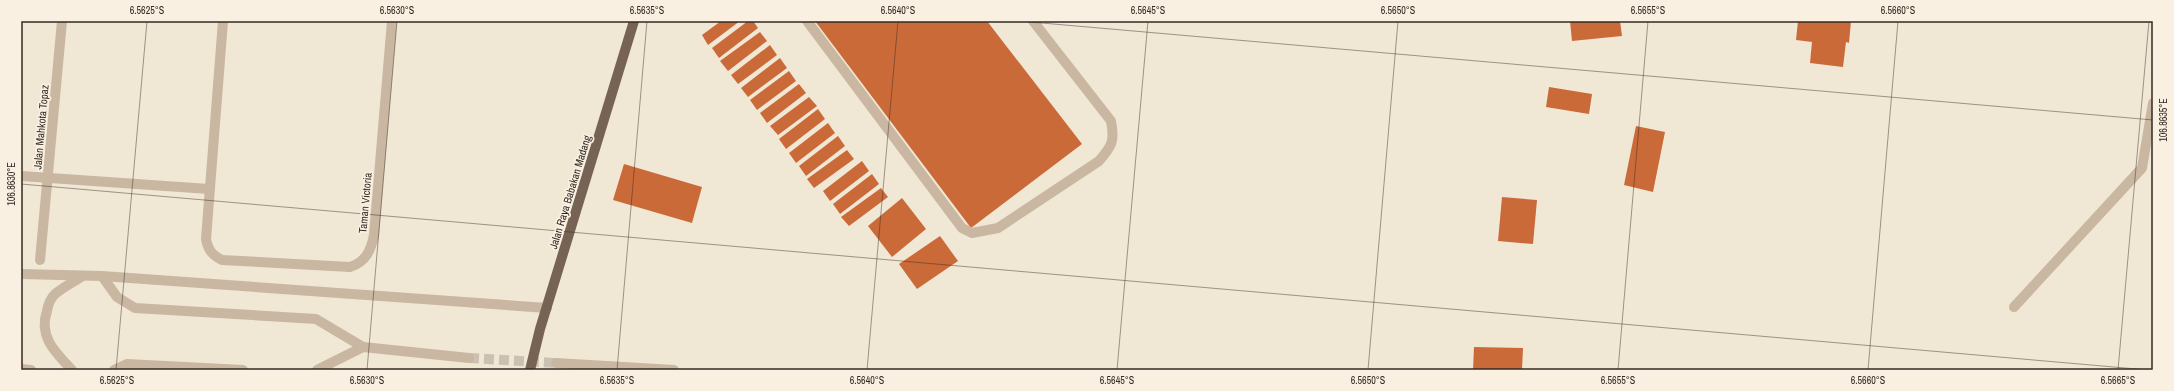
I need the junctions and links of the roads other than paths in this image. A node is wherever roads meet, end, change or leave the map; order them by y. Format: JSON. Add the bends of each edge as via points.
{"nodes":[{"id":1,"x":62,"y":21,"type":"edge"},
{"id":2,"x":223,"y":21,"type":"edge"},
{"id":3,"x":392,"y":21,"type":"edge"},
{"id":4,"x":634,"y":21,"type":"edge"},
{"id":5,"x":807,"y":21,"type":"edge"},
{"id":6,"x":1033,"y":21,"type":"edge"},
{"id":7,"x":2153,"y":103,"type":"edge"},
{"id":8,"x":21,"y":176,"type":"edge"},
{"id":9,"x":49,"y":178,"type":"junction"},
{"id":10,"x":209,"y":189,"type":"junction"},
{"id":11,"x":40,"y":260,"type":"dead end"},
{"id":12,"x":21,"y":274,"type":"edge"},
{"id":13,"x":102,"y":276,"type":"junction"},
{"id":14,"x":81,"y":277,"type":"junction"},
{"id":15,"x":2014,"y":307,"type":"dead end"},
{"id":16,"x":547,"y":308,"type":"junction"},
{"id":17,"x":363,"y":347,"type":"junction"},
{"id":18,"x":469,"y":358,"type":"tunnel mouth"},
{"id":19,"x":556,"y":363,"type":"tunnel mouth"},
{"id":20,"x":21,"y":369,"type":"edge"},
{"id":21,"x":31,"y":370,"type":"edge"},
{"id":22,"x":72,"y":370,"type":"edge"},
{"id":23,"x":114,"y":370,"type":"edge"},
{"id":24,"x":243,"y":370,"type":"edge"},
{"id":25,"x":317,"y":370,"type":"edge"},
{"id":26,"x":530,"y":370,"type":"edge"},
{"id":27,"x":674,"y":370,"type":"edge"}],
"edges":[{"from":1,"to":9,"type":"street","name":"Jalan Mahkota Topaz"},
{"from":2,"to":10,"type":"street","name":"Taman Victoria"},
{"from":3,"to":10,"type":"street","name":"Taman Victoria","via":[[374,235],[365,258],[350,267],[222,260],[213,256],[206,239]]},
{"from":4,"to":16,"type":"main road","name":"Jalan Raya Babakan Madang"},
{"from":5,"to":6,"type":"street","via":[[962,228],[972,232],[998,228],[1099,161],[1110,148],[1114,135],[1111,121]]},
{"from":7,"to":15,"type":"street","via":[[2142,168]]},
{"from":8,"to":9,"type":"street"},
{"from":9,"to":10,"type":"street"},
{"from":9,"to":11,"type":"street","name":"Jalan Mahkota Topaz"},
{"from":12,"to":14,"type":"street"},
{"from":13,"to":14,"type":"street"},
{"from":13,"to":16,"type":"street"},
{"from":13,"to":17,"type":"street","via":[[117,297],[135,308],[316,319]]},
{"from":14,"to":22,"type":"street","via":[[54,295],[44,321],[44,330],[51,349]]},
{"from":16,"to":26,"type":"main road","name":"Jalan Raya Babakan Madang"},
{"from":17,"to":18,"type":"street"},
{"from":17,"to":25,"type":"street"},
{"from":19,"to":27,"type":"street"},
{"from":20,"to":21,"type":"street"},
{"from":23,"to":24,"type":"street","via":[[126,364]]}]}
